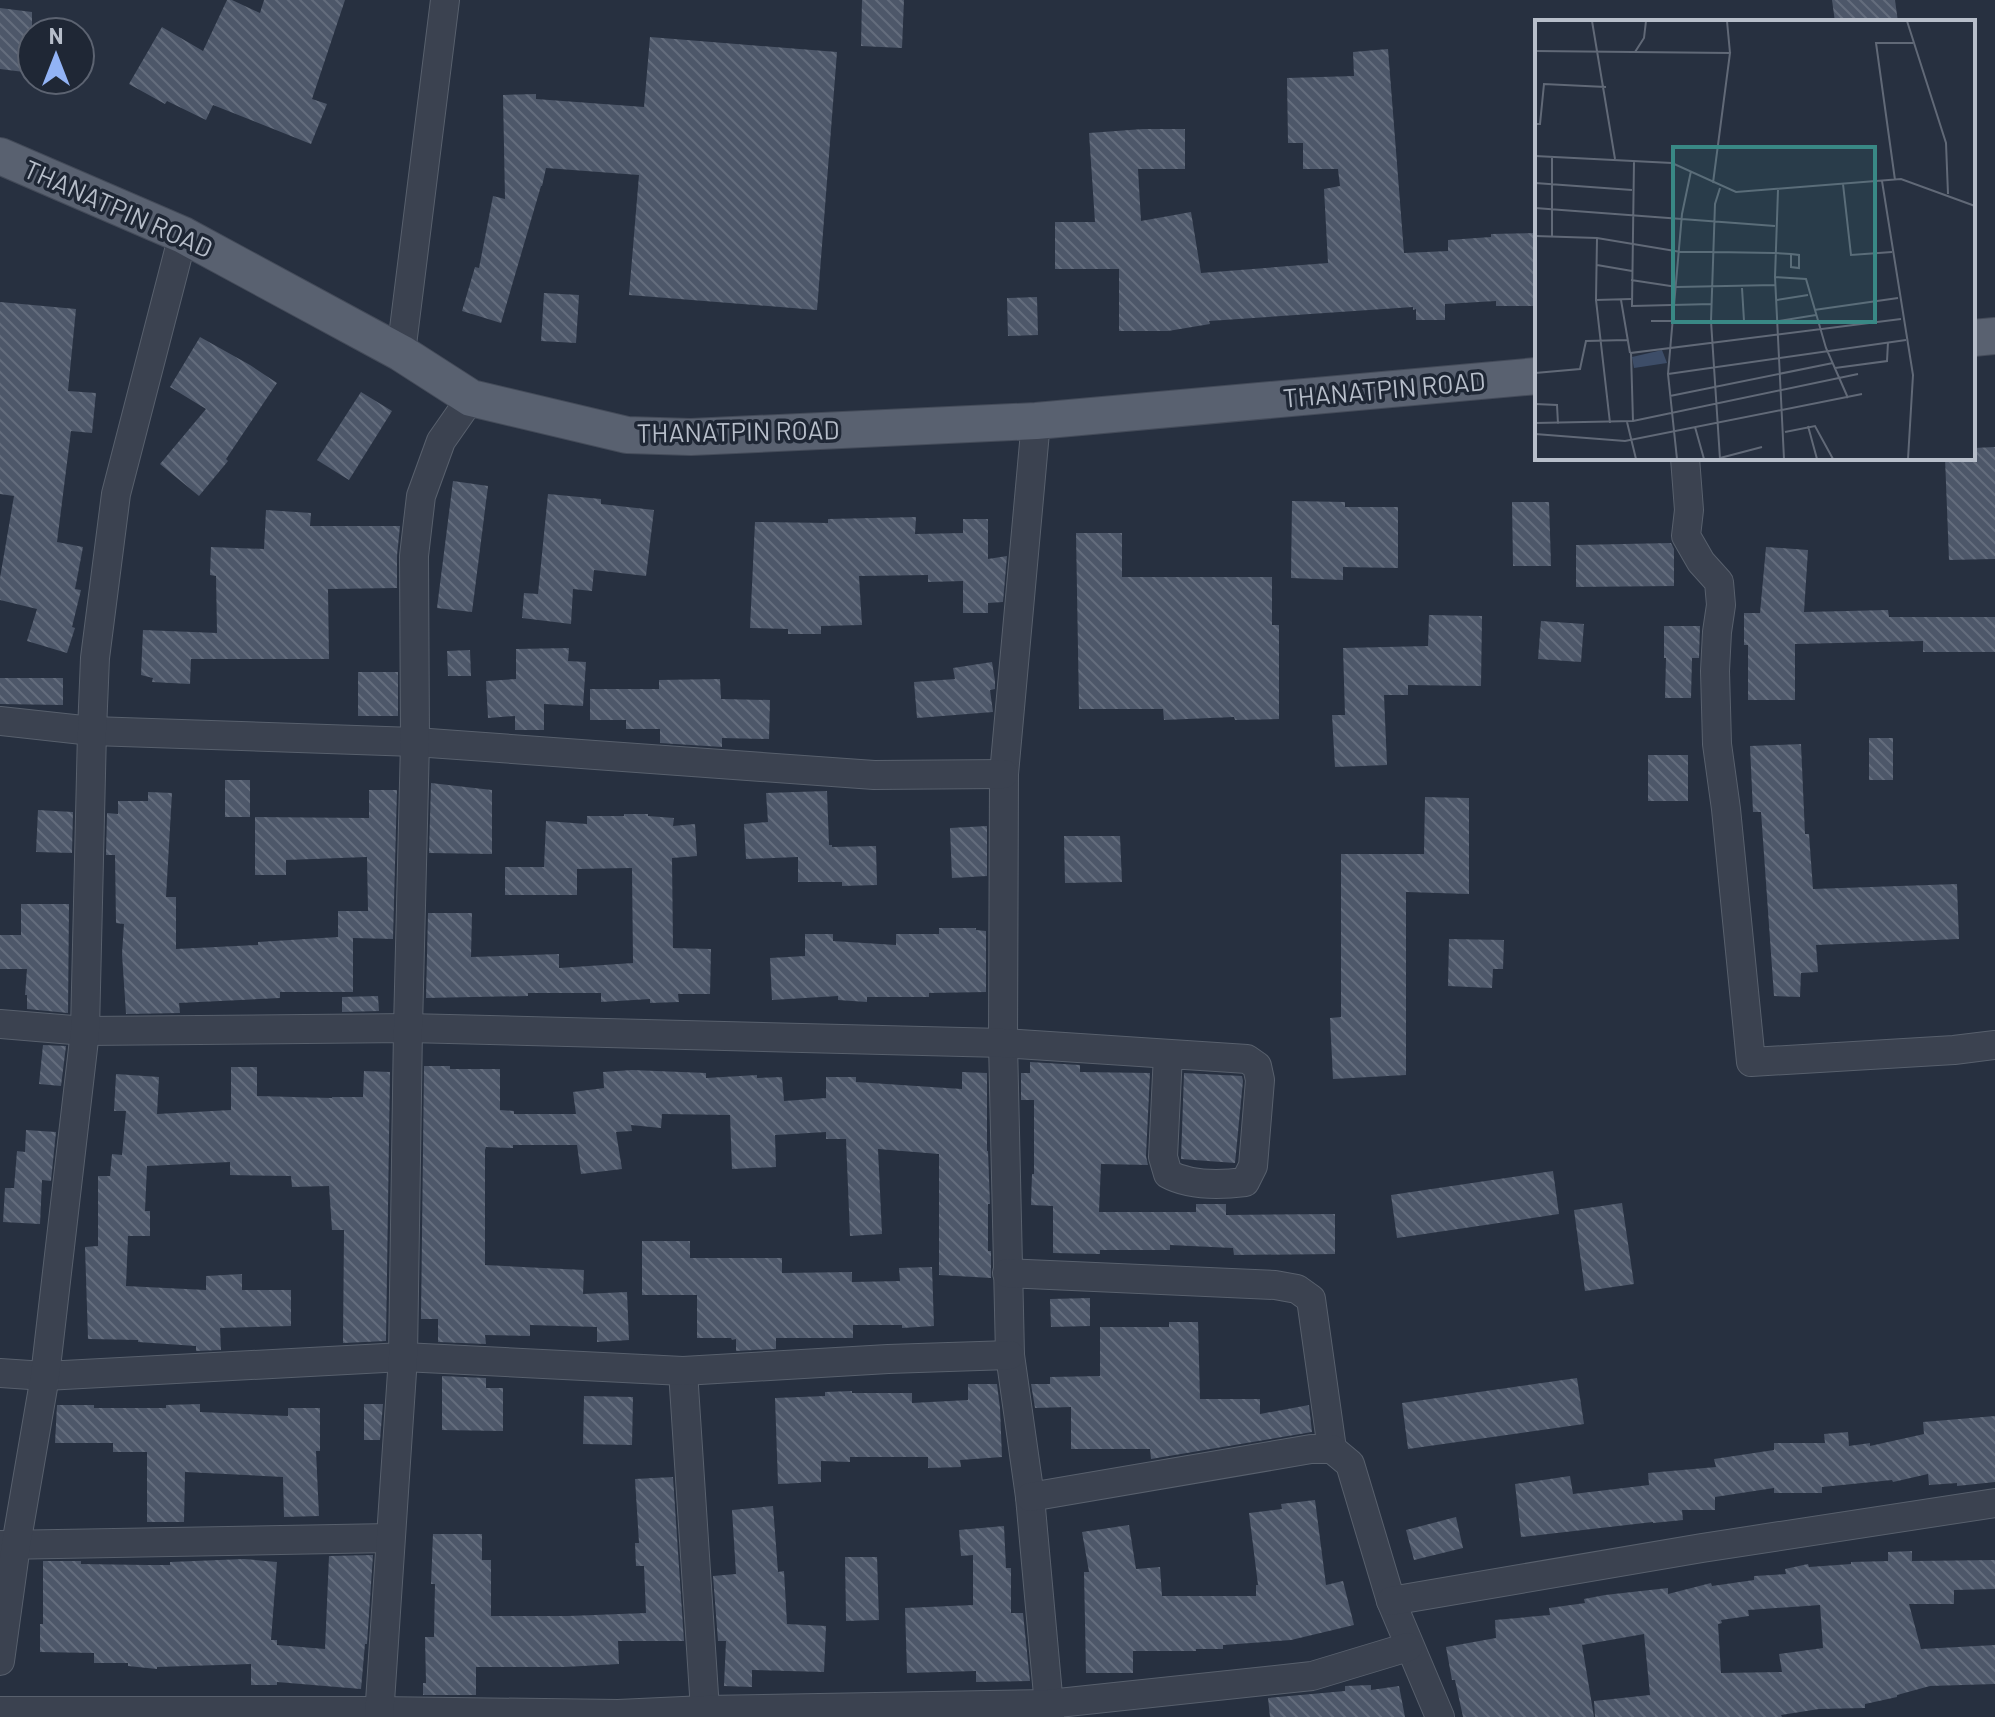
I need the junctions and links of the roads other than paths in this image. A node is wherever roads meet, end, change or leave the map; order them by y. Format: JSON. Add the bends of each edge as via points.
{"nodes":[{"id":1,"x":445,"y":0,"type":"edge"},
{"id":2,"x":0,"y":156,"type":"edge"},
{"id":3,"x":183,"y":235,"type":"junction"},
{"id":4,"x":1995,"y":336,"type":"edge"},
{"id":5,"x":1975,"y":338,"type":"edge"},
{"id":6,"x":401,"y":353,"type":"junction"},
{"id":7,"x":1535,"y":376,"type":"edge"},
{"id":8,"x":471,"y":398,"type":"junction"},
{"id":9,"x":1036,"y":421,"type":"junction"},
{"id":10,"x":1685,"y":460,"type":"edge"},
{"id":11,"x":0,"y":721,"type":"edge"},
{"id":12,"x":92,"y":731,"type":"junction"},
{"id":13,"x":415,"y":742,"type":"junction"},
{"id":14,"x":1004,"y":774,"type":"junction"},
{"id":15,"x":0,"y":1024,"type":"edge"},
{"id":16,"x":408,"y":1028,"type":"junction"},
{"id":17,"x":85,"y":1031,"type":"junction"},
{"id":18,"x":1003,"y":1043,"type":"junction"},
{"id":19,"x":1995,"y":1045,"type":"edge"},
{"id":20,"x":1168,"y":1054,"type":"junction"},
{"id":21,"x":1007,"y":1273,"type":"junction"},
{"id":22,"x":1010,"y":1355,"type":"junction"},
{"id":23,"x":403,"y":1357,"type":"junction"},
{"id":24,"x":683,"y":1371,"type":"junction"},
{"id":25,"x":0,"y":1373,"type":"edge"},
{"id":26,"x":45,"y":1376,"type":"junction"},
{"id":27,"x":1332,"y":1449,"type":"junction"},
{"id":28,"x":1030,"y":1497,"type":"junction"},
{"id":29,"x":1995,"y":1503,"type":"edge"},
{"id":30,"x":390,"y":1538,"type":"junction"},
{"id":31,"x":8,"y":1545,"type":"edge"},
{"id":32,"x":1391,"y":1601,"type":"junction"},
{"id":33,"x":1408,"y":1647,"type":"junction"},
{"id":34,"x":0,"y":1661,"type":"edge"},
{"id":35,"x":705,"y":1710,"type":"junction"},
{"id":36,"x":1049,"y":1710,"type":"edge"},
{"id":37,"x":0,"y":1711,"type":"edge"},
{"id":38,"x":379,"y":1714,"type":"edge"},
{"id":39,"x":1440,"y":1717,"type":"edge"}],
"edges":[{"from":1,"to":6,"type":"street"},
{"from":2,"to":3,"type":"main road","name":"THANATPIN ROAD"},
{"from":3,"to":6,"type":"main road","name":"THANATPIN ROAD"},
{"from":3,"to":12,"type":"street","via":[[116,494],[95,658]]},
{"from":4,"to":5,"type":"main road"},
{"from":6,"to":8,"type":"main road","name":"THANATPIN ROAD"},
{"from":7,"to":9,"type":"main road","name":"THANATPIN ROAD"},
{"from":8,"to":9,"type":"main road","name":"THANATPIN ROAD","via":[[627,435],[691,437]]},
{"from":8,"to":13,"type":"street","via":[[441,441],[421,496],[414,556]]},
{"from":9,"to":14,"type":"street"},
{"from":10,"to":19,"type":"street","via":[[1686,536],[1719,582],[1717,744],[1751,1062]]},
{"from":11,"to":12,"type":"street"},
{"from":12,"to":13,"type":"street"},
{"from":12,"to":17,"type":"street"},
{"from":13,"to":14,"type":"street","via":[[874,775]]},
{"from":13,"to":16,"type":"street"},
{"from":14,"to":18,"type":"street"},
{"from":15,"to":17,"type":"street"},
{"from":16,"to":17,"type":"street"},
{"from":16,"to":18,"type":"street"},
{"from":16,"to":23,"type":"street"},
{"from":17,"to":26,"type":"street"},
{"from":18,"to":20,"type":"street"},
{"from":18,"to":21,"type":"street"},
{"from":20,"to":20,"type":"street","via":[[1247,1059],[1257,1066],[1253,1166],[1245,1182],[1179,1180],[1168,1174],[1163,1157]]},
{"from":21,"to":22,"type":"street"},
{"from":21,"to":27,"type":"street","via":[[1297,1289],[1311,1299]]},
{"from":22,"to":24,"type":"street"},
{"from":22,"to":28,"type":"street"},
{"from":23,"to":24,"type":"street"},
{"from":23,"to":26,"type":"street"},
{"from":23,"to":30,"type":"street"},
{"from":24,"to":35,"type":"street"},
{"from":25,"to":26,"type":"street"},
{"from":26,"to":31,"type":"street"},
{"from":27,"to":28,"type":"street"},
{"from":27,"to":32,"type":"street","via":[[1350,1464]]},
{"from":28,"to":36,"type":"street"},
{"from":29,"to":32,"type":"street"},
{"from":30,"to":31,"type":"street"},
{"from":30,"to":38,"type":"street"},
{"from":31,"to":34,"type":"street"},
{"from":32,"to":33,"type":"street"},
{"from":33,"to":36,"type":"street","via":[[1312,1676]]},
{"from":33,"to":39,"type":"street"},
{"from":35,"to":36,"type":"street"},
{"from":35,"to":38,"type":"street"},
{"from":37,"to":38,"type":"street"}]}
